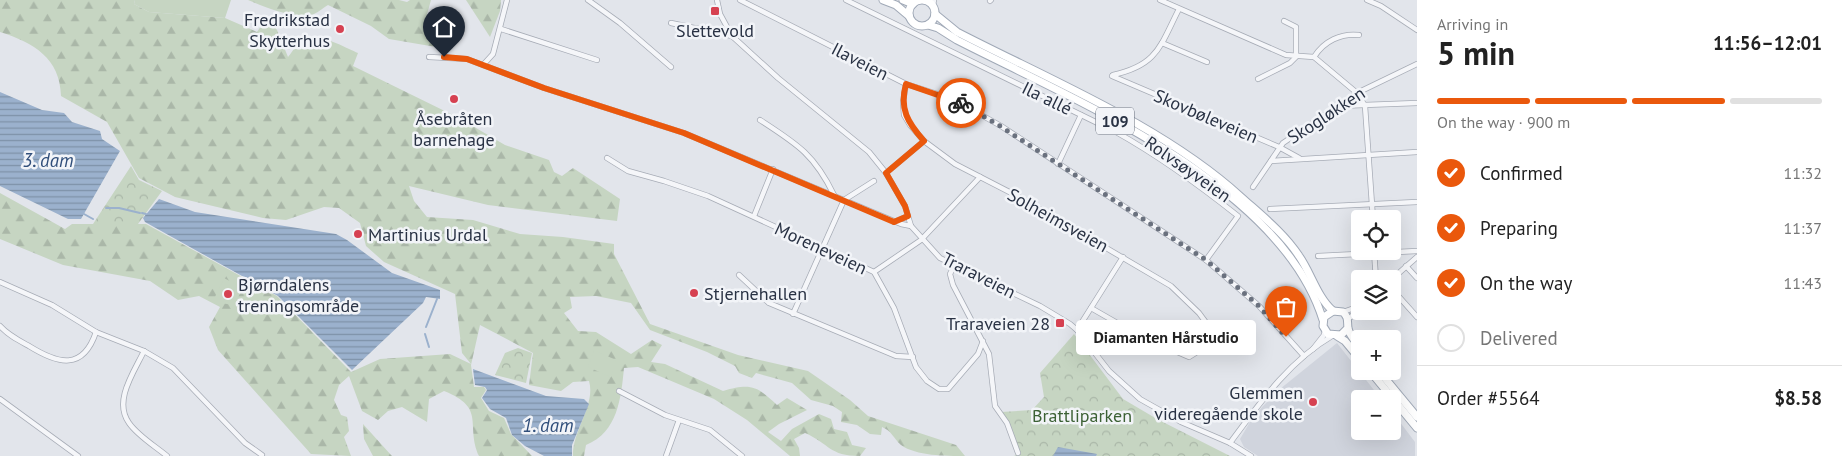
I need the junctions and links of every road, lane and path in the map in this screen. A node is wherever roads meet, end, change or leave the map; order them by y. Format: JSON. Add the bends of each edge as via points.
{"nodes":[{"id":1,"x":507,"y":0,"type":"edge"},
{"id":2,"x":588,"y":0,"type":"edge"},
{"id":3,"x":717,"y":0,"type":"edge"},
{"id":4,"x":740,"y":0,"type":"edge"},
{"id":5,"x":846,"y":0,"type":"edge"},
{"id":6,"x":883,"y":0,"type":"edge"},
{"id":7,"x":903,"y":0,"type":"edge"},
{"id":8,"x":921,"y":0,"type":"edge"},
{"id":9,"x":1160,"y":0,"type":"edge"},
{"id":10,"x":1367,"y":0,"type":"edge"},
{"id":11,"x":934,"y":3,"type":"edge"},
{"id":12,"x":913,"y":4,"type":"junction"},
{"id":13,"x":1179,"y":9,"type":"junction"},
{"id":14,"x":936,"y":14,"type":"junction"},
{"id":15,"x":909,"y":16,"type":"junction"},
{"id":16,"x":1284,"y":21,"type":"dead end"},
{"id":17,"x":671,"y":23,"type":"dead end"},
{"id":18,"x":928,"y":25,"type":"junction"},
{"id":19,"x":502,"y":29,"type":"junction"},
{"id":20,"x":1417,"y":30,"type":"edge"},
{"id":21,"x":1360,"y":35,"type":"dead end"},
{"id":22,"x":732,"y":36,"type":"junction"},
{"id":23,"x":1162,"y":43,"type":"junction"},
{"id":24,"x":430,"y":57,"type":"dead end"},
{"id":25,"x":1296,"y":57,"type":"junction"},
{"id":26,"x":1314,"y":57,"type":"junction"},
{"id":27,"x":597,"y":60,"type":"dead end"},
{"id":28,"x":1207,"y":62,"type":"dead end"},
{"id":29,"x":1417,"y":64,"type":"edge"},
{"id":30,"x":483,"y":65,"type":"junction"},
{"id":31,"x":672,"y":67,"type":"dead end"},
{"id":32,"x":1258,"y":79,"type":"dead end"},
{"id":33,"x":906,"y":84,"type":"junction"},
{"id":34,"x":1357,"y":93,"type":"junction"},
{"id":35,"x":1417,"y":103,"type":"edge"},
{"id":36,"x":1337,"y":106,"type":"junction"},
{"id":37,"x":1365,"y":106,"type":"junction"},
{"id":38,"x":1081,"y":115,"type":"junction"},
{"id":39,"x":760,"y":120,"type":"dead end"},
{"id":40,"x":924,"y":141,"type":"junction"},
{"id":41,"x":1279,"y":147,"type":"junction"},
{"id":42,"x":1417,"y":152,"type":"edge"},
{"id":43,"x":1369,"y":155,"type":"junction"},
{"id":44,"x":607,"y":158,"type":"dead end"},
{"id":45,"x":1299,"y":158,"type":"junction"},
{"id":46,"x":1271,"y":161,"type":"junction"},
{"id":47,"x":1058,"y":164,"type":"junction"},
{"id":48,"x":773,"y":169,"type":"junction"},
{"id":49,"x":886,"y":173,"type":"junction"},
{"id":50,"x":980,"y":177,"type":"junction"},
{"id":51,"x":874,"y":181,"type":"dead end"},
{"id":52,"x":1253,"y":188,"type":"dead end"},
{"id":53,"x":834,"y":195,"type":"junction"},
{"id":54,"x":844,"y":200,"type":"junction"},
{"id":55,"x":1417,"y":202,"type":"edge"},
{"id":56,"x":1372,"y":204,"type":"junction"},
{"id":57,"x":1270,"y":209,"type":"dead end"},
{"id":58,"x":1372,"y":210,"type":"edge"},
{"id":59,"x":754,"y":216,"type":"junction"},
{"id":60,"x":908,"y":216,"type":"junction"},
{"id":61,"x":894,"y":222,"type":"junction"},
{"id":62,"x":911,"y":226,"type":"junction"},
{"id":63,"x":921,"y":240,"type":"junction"},
{"id":64,"x":822,"y":248,"type":"junction"},
{"id":65,"x":1401,"y":251,"type":"edge"},
{"id":66,"x":1417,"y":251,"type":"edge"},
{"id":67,"x":1351,"y":254,"type":"edge"},
{"id":68,"x":1318,"y":256,"type":"dead end"},
{"id":69,"x":1123,"y":257,"type":"junction"},
{"id":70,"x":1417,"y":257,"type":"edge"},
{"id":71,"x":1206,"y":260,"type":"junction"},
{"id":72,"x":954,"y":266,"type":"junction"},
{"id":73,"x":1406,"y":266,"type":"junction"},
{"id":74,"x":1401,"y":271,"type":"edge"},
{"id":75,"x":874,"y":272,"type":"junction"},
{"id":76,"x":739,"y":275,"type":"dead end"},
{"id":77,"x":1417,"y":278,"type":"edge"},
{"id":78,"x":0,"y":282,"type":"edge"},
{"id":79,"x":1401,"y":298,"type":"edge"},
{"id":80,"x":1090,"y":308,"type":"junction"},
{"id":81,"x":1351,"y":309,"type":"edge"},
{"id":82,"x":1333,"y":310,"type":"junction"},
{"id":83,"x":1343,"y":312,"type":"junction"},
{"id":84,"x":793,"y":314,"type":"junction"},
{"id":85,"x":1351,"y":317,"type":"edge"},
{"id":86,"x":1417,"y":317,"type":"edge"},
{"id":87,"x":1348,"y":319,"type":"junction"},
{"id":88,"x":1323,"y":320,"type":"junction"},
{"id":89,"x":0,"y":326,"type":"edge"},
{"id":90,"x":1348,"y":328,"type":"junction"},
{"id":91,"x":1077,"y":330,"type":"junction"},
{"id":92,"x":1325,"y":330,"type":"junction"},
{"id":93,"x":96,"y":332,"type":"junction"},
{"id":94,"x":1213,"y":332,"type":"junction"},
{"id":95,"x":1351,"y":333,"type":"edge"},
{"id":96,"x":1334,"y":336,"type":"junction"},
{"id":97,"x":983,"y":341,"type":"junction"},
{"id":98,"x":1233,"y":348,"type":"dead end"},
{"id":99,"x":1351,"y":348,"type":"edge"},
{"id":100,"x":1313,"y":349,"type":"junction"},
{"id":101,"x":144,"y":351,"type":"junction"},
{"id":102,"x":1304,"y":356,"type":"junction"},
{"id":103,"x":913,"y":357,"type":"junction"},
{"id":104,"x":1377,"y":380,"type":"edge"},
{"id":105,"x":1386,"y":380,"type":"edge"},
{"id":106,"x":619,"y":391,"type":"dead end"},
{"id":107,"x":0,"y":399,"type":"edge"},
{"id":108,"x":1417,"y":417,"type":"edge"},
{"id":109,"x":679,"y":420,"type":"junction"},
{"id":110,"x":1417,"y":428,"type":"edge"},
{"id":111,"x":1230,"y":443,"type":"junction"},
{"id":112,"x":1018,"y":453,"type":"dead end"},
{"id":113,"x":262,"y":455,"type":"edge"},
{"id":114,"x":78,"y":456,"type":"edge"},
{"id":115,"x":167,"y":456,"type":"edge"},
{"id":116,"x":666,"y":456,"type":"edge"},
{"id":117,"x":742,"y":456,"type":"edge"},
{"id":118,"x":1251,"y":456,"type":"edge"}],
"edges":[{"from":1,"to":19,"type":"street"},
{"from":2,"to":31,"type":"street"},
{"from":3,"to":22,"type":"street","name":"Traraveien","via":[[720,14]]},
{"from":4,"to":33,"type":"street","name":"Ilaveien"},
{"from":5,"to":38,"type":"street","name":"Ila allé"},
{"from":6,"to":15,"type":"main road","number":"109"},
{"from":7,"to":12,"type":"main road"},
{"from":8,"to":11,"type":"main road"},
{"from":8,"to":12,"type":"main road"},
{"from":9,"to":13,"type":"street"},
{"from":10,"to":20,"type":"street"},
{"from":11,"to":14,"type":"main road"},
{"from":12,"to":15,"type":"main road"},
{"from":13,"to":23,"type":"street"},
{"from":13,"to":25,"type":"street"},
{"from":14,"to":18,"type":"main road"},
{"from":14,"to":82,"type":"main road","name":"Rolvsøyveien","number":"109","via":[[957,32],[1141,127],[1200,165],[1238,194],[1286,239],[1309,272],[1325,304]]},
{"from":15,"to":18,"type":"main road","number":"109","via":[[918,26]]},
{"from":16,"to":25,"type":"street","via":[[1296,27]]},
{"from":17,"to":22,"type":"street"},
{"from":18,"to":88,"type":"main road","name":"Rolvsøyveien","number":"109","via":[[1130,129],[1194,170],[1257,221],[1290,255]]},
{"from":19,"to":27,"type":"street"},
{"from":19,"to":30,"type":"street","via":[[493,54]]},
{"from":21,"to":26,"type":"street","via":[[1340,36]]},
{"from":22,"to":49,"type":"street","name":"Traraveien","via":[[869,152]]},
{"from":23,"to":28,"type":"street"},
{"from":23,"to":41,"type":"street","name":"Skovbøleveien","via":[[1148,63],[1112,76]]},
{"from":24,"to":30,"type":"street","via":[[467,59]]},
{"from":25,"to":26,"type":"street"},
{"from":25,"to":32,"type":"street"},
{"from":26,"to":34,"type":"street"},
{"from":29,"to":34,"type":"street","name":"Skogløkken"},
{"from":30,"to":48,"type":"street","via":[[684,133]]},
{"from":33,"to":40,"type":"street","name":"Solheimsveien","via":[[904,115]]},
{"from":33,"to":47,"type":"street","name":"Ilaveien","via":[[953,99]]},
{"from":34,"to":36,"type":"street","name":"Skogløkken"},
{"from":34,"to":37,"type":"street"},
{"from":35,"to":37,"type":"street"},
{"from":36,"to":37,"type":"street"},
{"from":36,"to":41,"type":"street","name":"Skogløkken"},
{"from":37,"to":43,"type":"street"},
{"from":38,"to":47,"type":"street"},
{"from":38,"to":71,"type":"street","name":"Ila allé","via":[[1150,151],[1238,216]]},
{"from":39,"to":53,"type":"street","via":[[812,157]]},
{"from":40,"to":49,"type":"street"},
{"from":40,"to":50,"type":"street","name":"Solheimsveien","via":[[955,164]]},
{"from":41,"to":45,"type":"street","name":"Skovbøleveien"},
{"from":41,"to":46,"type":"street","name":"Skogløkken"},
{"from":42,"to":43,"type":"street"},
{"from":43,"to":45,"type":"street"},
{"from":43,"to":56,"type":"street"},
{"from":44,"to":59,"type":"street","name":"Moreneveien","via":[[628,171],[664,181]]},
{"from":45,"to":46,"type":"street"},
{"from":46,"to":52,"type":"street","name":"Skogløkken"},
{"from":47,"to":71,"type":"street","name":"Ilaveien"},
{"from":48,"to":53,"type":"street"},
{"from":48,"to":59,"type":"street"},
{"from":49,"to":60,"type":"street","name":"Traraveien"},
{"from":50,"to":63,"type":"street"},
{"from":50,"to":69,"type":"street","name":"Solheimsveien"},
{"from":51,"to":54,"type":"street"},
{"from":53,"to":54,"type":"street"},
{"from":54,"to":61,"type":"street"},
{"from":54,"to":64,"type":"street"},
{"from":55,"to":56,"type":"street"},
{"from":56,"to":57,"type":"street"},
{"from":56,"to":58,"type":"street"},
{"from":59,"to":64,"type":"street","name":"Moreneveien"},
{"from":60,"to":61,"type":"street"},
{"from":60,"to":62,"type":"street","name":"Traraveien"},
{"from":61,"to":62,"type":"street"},
{"from":62,"to":63,"type":"street","name":"Traraveien"},
{"from":63,"to":72,"type":"street","name":"Traraveien"},
{"from":63,"to":75,"type":"street"},
{"from":64,"to":75,"type":"street","name":"Moreneveien"},
{"from":64,"to":84,"type":"street"},
{"from":65,"to":66,"type":"street"},
{"from":67,"to":68,"type":"street"},
{"from":69,"to":80,"type":"street"},
{"from":69,"to":94,"type":"street","name":"Solheimsveien","via":[[1171,286]]},
{"from":70,"to":73,"type":"street"},
{"from":71,"to":102,"type":"street","name":"Ilaveien","via":[[1259,306]]},
{"from":72,"to":91,"type":"street","name":"Traraveien","via":[[1040,306]]},
{"from":72,"to":97,"type":"street","via":[[950,274],[953,285]]},
{"from":73,"to":74,"type":"street"},
{"from":73,"to":77,"type":"street"},
{"from":75,"to":103,"type":"street","name":"Moreneveien","via":[[890,299]]},
{"from":76,"to":84,"type":"street","via":[[769,304]]},
{"from":78,"to":93,"type":"street","via":[[52,305]]},
{"from":79,"to":86,"type":"street"},
{"from":80,"to":91,"type":"street"},
{"from":80,"to":94,"type":"street","via":[[1140,336],[1189,357]]},
{"from":81,"to":83,"type":"street"},
{"from":82,"to":83,"type":"main road"},
{"from":82,"to":88,"type":"main road"},
{"from":83,"to":87,"type":"main road"},
{"from":84,"to":103,"type":"street","via":[[896,356]]},
{"from":85,"to":87,"type":"street"},
{"from":87,"to":90,"type":"main road"},
{"from":88,"to":92,"type":"main road","number":"109"},
{"from":89,"to":93,"type":"street","via":[[9,335],[61,362],[72,361],[83,354]]},
{"from":90,"to":95,"type":"main road"},
{"from":90,"to":96,"type":"main road","via":[[1344,334]]},
{"from":91,"to":111,"type":"street","name":"Traraveien","via":[[1109,371],[1140,399],[1181,422]]},
{"from":92,"to":96,"type":"main road"},
{"from":92,"to":100,"type":"street"},
{"from":93,"to":101,"type":"street"},
{"from":94,"to":98,"type":"street","name":"Solheimsveien"},
{"from":96,"to":99,"type":"main road"},
{"from":96,"to":100,"type":"street"},
{"from":97,"to":103,"type":"street","name":"Moreneveien","via":[[978,354],[948,389],[927,381]]},
{"from":97,"to":112,"type":"street","via":[[989,354],[995,406],[1007,423]]},
{"from":100,"to":102,"type":"street"},
{"from":101,"to":113,"type":"street","via":[[173,368],[245,443]]},
{"from":101,"to":115,"type":"street","via":[[125,391],[124,413],[129,424]]},
{"from":102,"to":111,"type":"street","via":[[1272,387]]},
{"from":104,"to":110,"type":"main road"},
{"from":105,"to":108,"type":"main road"},
{"from":106,"to":109,"type":"street"},
{"from":107,"to":114,"type":"street"},
{"from":109,"to":116,"type":"street"},
{"from":109,"to":117,"type":"street","via":[[710,430]]},
{"from":111,"to":118,"type":"street","name":"Traraveien"}]}
